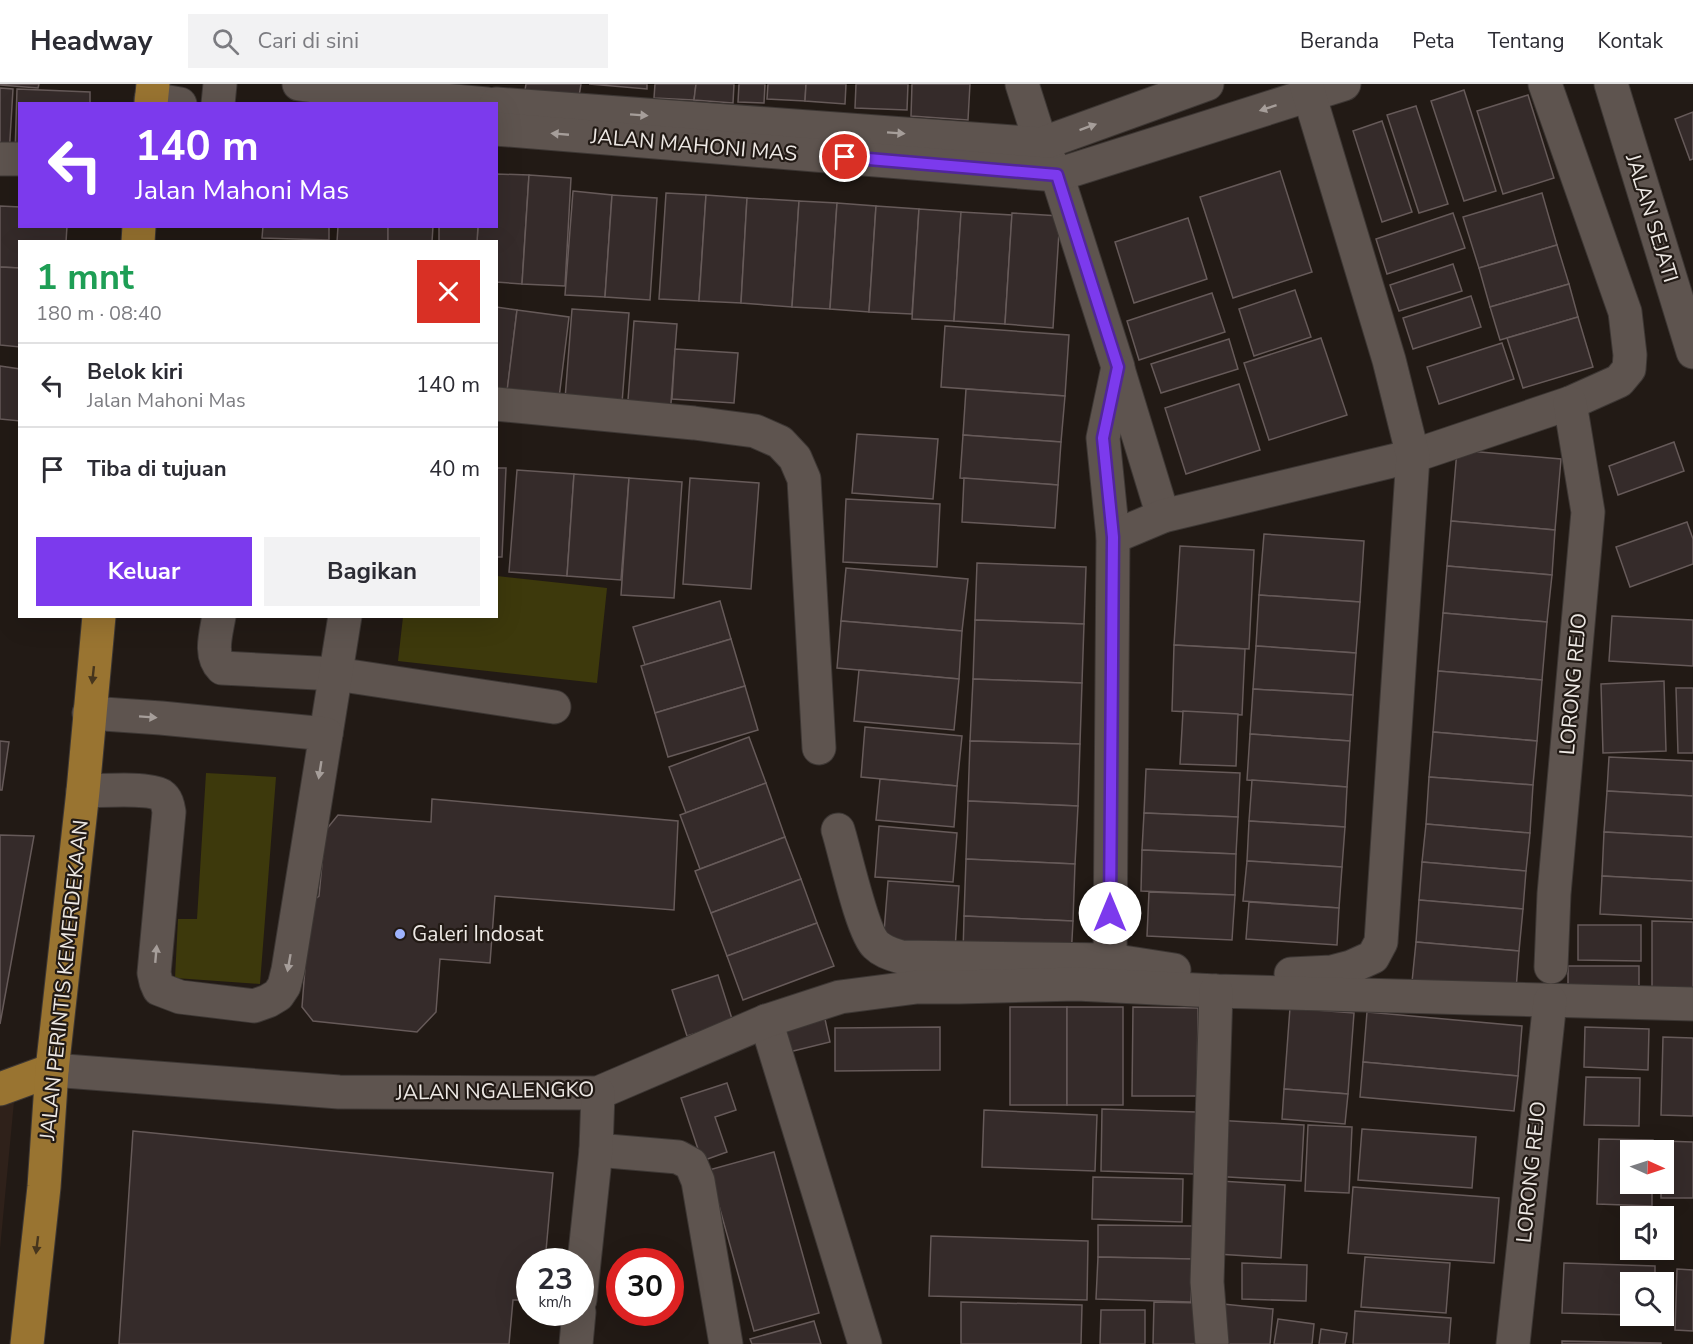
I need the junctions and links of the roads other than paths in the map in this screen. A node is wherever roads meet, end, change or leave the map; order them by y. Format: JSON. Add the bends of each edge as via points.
{"nodes":[{"id":1,"x":220,"y":84,"type":"edge"},
{"id":2,"x":299,"y":84,"type":"edge"},
{"id":3,"x":1022,"y":84,"type":"edge"},
{"id":4,"x":1207,"y":84,"type":"edge"},
{"id":5,"x":1344,"y":84,"type":"edge"},
{"id":6,"x":1545,"y":84,"type":"edge"},
{"id":7,"x":1611,"y":84,"type":"edge"},
{"id":8,"x":1308,"y":90,"type":"edge"},
{"id":9,"x":218,"y":102,"type":"edge"},
{"id":10,"x":464,"y":102,"type":"edge"},
{"id":11,"x":498,"y":105,"type":"edge"},
{"id":12,"x":498,"y":105,"type":"edge"},
{"id":13,"x":1041,"y":144,"type":"junction"},
{"id":14,"x":0,"y":159,"type":"edge"},
{"id":15,"x":18,"y":159,"type":"edge"},
{"id":16,"x":1057,"y":175,"type":"junction"},
{"id":17,"x":1693,"y":352,"type":"edge"},
{"id":18,"x":1118,"y":367,"type":"junction"},
{"id":19,"x":1570,"y":403,"type":"junction"},
{"id":20,"x":498,"y":404,"type":"edge"},
{"id":21,"x":1413,"y":456,"type":"junction"},
{"id":22,"x":1163,"y":516,"type":"junction"},
{"id":23,"x":1113,"y":537,"type":"junction"},
{"id":24,"x":99,"y":618,"type":"edge"},
{"id":25,"x":219,"y":618,"type":"edge"},
{"id":26,"x":345,"y":618,"type":"edge"},
{"id":27,"x":336,"y":674,"type":"junction"},
{"id":28,"x":554,"y":707,"type":"dead end"},
{"id":29,"x":89,"y":713,"type":"junction"},
{"id":30,"x":326,"y":734,"type":"junction"},
{"id":31,"x":819,"y":748,"type":"dead end"},
{"id":32,"x":83,"y":791,"type":"junction"},
{"id":33,"x":838,"y":830,"type":"dead end"},
{"id":34,"x":1110,"y":960,"type":"junction"},
{"id":35,"x":1551,"y":967,"type":"dead end"},
{"id":36,"x":1216,"y":991,"type":"junction"},
{"id":37,"x":1550,"y":1001,"type":"junction"},
{"id":38,"x":1693,"y":1004,"type":"edge"},
{"id":39,"x":766,"y":1021,"type":"junction"},
{"id":40,"x":52,"y":1070,"type":"junction"},
{"id":41,"x":0,"y":1089,"type":"edge"},
{"id":42,"x":598,"y":1093,"type":"junction"},
{"id":43,"x":596,"y":1150,"type":"junction"},
{"id":44,"x":586,"y":1248,"type":"edge"},
{"id":45,"x":578,"y":1326,"type":"edge"},
{"id":46,"x":27,"y":1344,"type":"edge"},
{"id":47,"x":576,"y":1344,"type":"edge"},
{"id":48,"x":726,"y":1344,"type":"edge"},
{"id":49,"x":865,"y":1344,"type":"edge"},
{"id":50,"x":1212,"y":1344,"type":"edge"},
{"id":51,"x":1513,"y":1344,"type":"edge"}],
"edges":[{"from":1,"to":9,"type":"street"},
{"from":2,"to":10,"type":"street","name":"JALAN MAHONI MAS"},
{"from":3,"to":13,"type":"street"},
{"from":13,"to":4,"type":"street","name":"JALAN MAHONI MAS","one_way":true},
{"from":5,"to":8,"type":"street","name":"JALAN MAHONI MAS"},
{"from":6,"to":19,"type":"street","via":[[1625,312],[1630,355],[1629,369],[1619,381]]},
{"from":7,"to":17,"type":"street","name":"JALAN SEJATI"},
{"from":8,"to":16,"type":"street","name":"JALAN MAHONI MAS","one_way":true},
{"from":8,"to":21,"type":"street","via":[[1389,360]]},
{"from":11,"to":13,"type":"street","name":"JALAN MAHONI MAS","one_way":true},
{"from":16,"to":12,"type":"street","name":"JALAN MAHONI MAS","one_way":true},
{"from":13,"to":16,"type":"street"},
{"from":14,"to":15,"type":"street"},
{"from":16,"to":18,"type":"street"},
{"from":18,"to":22,"type":"street"},
{"from":18,"to":23,"type":"street","via":[[1103,438]]},
{"from":19,"to":21,"type":"street"},
{"from":19,"to":35,"type":"street","name":"LORONG REJO","via":[[1588,512]]},
{"from":20,"to":31,"type":"street","via":[[755,431],[780,442],[795,458],[804,479]]},
{"from":21,"to":22,"type":"street"},
{"from":21,"to":34,"type":"street","via":[[1378,949],[1373,957],[1351,967],[1303,975],[1204,974]]},
{"from":22,"to":23,"type":"street"},
{"from":23,"to":34,"type":"street"},
{"from":24,"to":29,"type":"main road","name":"JALAN PERINTIS KEMERDEKAAN","one_way":true},
{"from":25,"to":27,"type":"street","via":[[214,650],[222,668]]},
{"from":26,"to":27,"type":"street"},
{"from":27,"to":28,"type":"street"},
{"from":27,"to":30,"type":"street"},
{"from":29,"to":30,"type":"street","one_way":true},
{"from":29,"to":32,"type":"main road","name":"JALAN PERINTIS KEMERDEKAAN"},
{"from":30,"to":32,"type":"street","one_way":true,"via":[[288,970],[278,995],[262,1004],[247,1006],[180,997],[159,989],[154,973],[169,812],[166,802],[146,790]]},
{"from":32,"to":40,"type":"main road","name":"JALAN PERINTIS KEMERDEKAAN"},
{"from":33,"to":34,"type":"street","via":[[866,928],[874,944],[885,952],[901,957]]},
{"from":36,"to":37,"type":"street","name":"JALAN NGALENGKO"},
{"from":36,"to":39,"type":"street","name":"JALAN NGALENGKO","via":[[1077,984],[917,987],[840,997]]},
{"from":36,"to":50,"type":"street","via":[[1207,1282]]},
{"from":37,"to":38,"type":"street","name":"JALAN NGALENGKO"},
{"from":37,"to":51,"type":"street","name":"LORONG REJO"},
{"from":39,"to":42,"type":"street","name":"JALAN NGALENGKO"},
{"from":39,"to":49,"type":"street"},
{"from":40,"to":41,"type":"main road"},
{"from":40,"to":42,"type":"street","name":"JALAN NGALENGKO","via":[[339,1092]]},
{"from":40,"to":46,"type":"main road","name":"JALAN PERINTIS KEMERDEKAAN","one_way":true},
{"from":42,"to":43,"type":"street"},
{"from":43,"to":44,"type":"street"},
{"from":43,"to":48,"type":"street","via":[[678,1157],[691,1164],[698,1181]]},
{"from":45,"to":47,"type":"street"}]}
